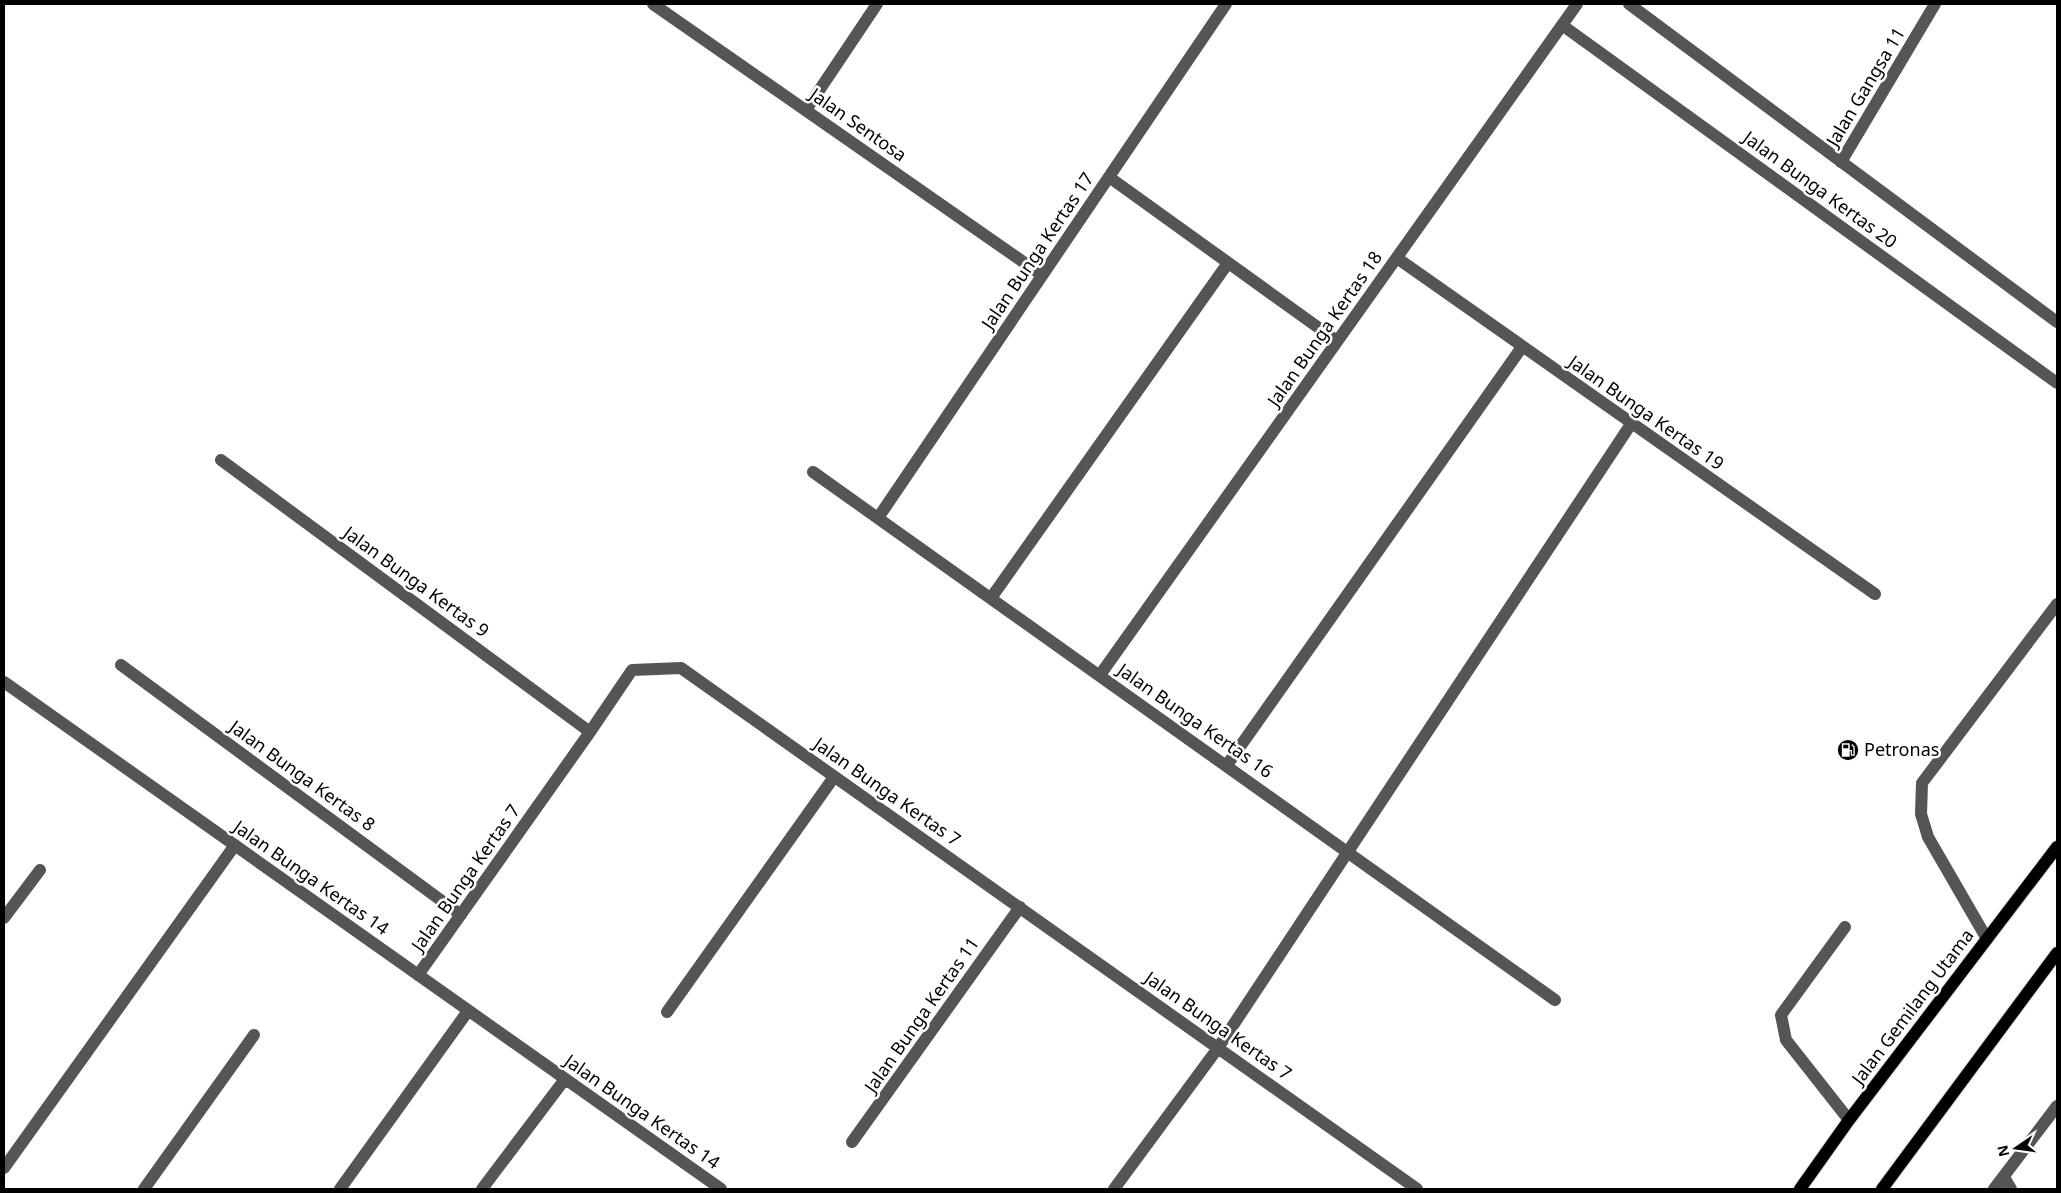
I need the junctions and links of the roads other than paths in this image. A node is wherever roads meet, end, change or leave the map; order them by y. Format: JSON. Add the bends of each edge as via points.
{"nodes":[{"id":1,"x":653,"y":4,"type":"edge"},
{"id":2,"x":877,"y":4,"type":"edge"},
{"id":3,"x":1226,"y":4,"type":"edge"},
{"id":4,"x":1578,"y":4,"type":"edge"},
{"id":5,"x":1629,"y":4,"type":"edge"},
{"id":6,"x":1935,"y":4,"type":"edge"},
{"id":7,"x":1562,"y":25,"type":"junction"},
{"id":8,"x":806,"y":110,"type":"junction"},
{"id":9,"x":1841,"y":162,"type":"junction"},
{"id":10,"x":1109,"y":177,"type":"junction"},
{"id":11,"x":1397,"y":258,"type":"junction"},
{"id":12,"x":1228,"y":262,"type":"junction"},
{"id":13,"x":1042,"y":275,"type":"junction"},
{"id":14,"x":2057,"y":322,"type":"edge"},
{"id":15,"x":1337,"y":341,"type":"junction"},
{"id":16,"x":1522,"y":347,"type":"junction"},
{"id":17,"x":2057,"y":383,"type":"edge"},
{"id":18,"x":1631,"y":424,"type":"junction"},
{"id":19,"x":221,"y":460,"type":"dead end"},
{"id":20,"x":813,"y":472,"type":"dead end"},
{"id":21,"x":878,"y":518,"type":"junction"},
{"id":22,"x":1875,"y":594,"type":"dead end"},
{"id":23,"x":991,"y":598,"type":"junction"},
{"id":24,"x":2057,"y":604,"type":"edge"},
{"id":25,"x":121,"y":665,"type":"dead end"},
{"id":26,"x":1100,"y":675,"type":"junction"},
{"id":27,"x":4,"y":682,"type":"edge"},
{"id":28,"x":590,"y":732,"type":"junction"},
{"id":29,"x":1227,"y":765,"type":"junction"},
{"id":30,"x":834,"y":776,"type":"junction"},
{"id":31,"x":235,"y":845,"type":"junction"},
{"id":32,"x":2057,"y":847,"type":"edge"},
{"id":33,"x":1348,"y":852,"type":"junction"},
{"id":34,"x":40,"y":870,"type":"dead end"},
{"id":35,"x":1020,"y":907,"type":"junction"},
{"id":36,"x":462,"y":914,"type":"junction"},
{"id":37,"x":4,"y":918,"type":"edge"},
{"id":38,"x":1845,"y":927,"type":"dead end"},
{"id":39,"x":1987,"y":939,"type":"junction"},
{"id":40,"x":2057,"y":953,"type":"edge"},
{"id":41,"x":418,"y":975,"type":"junction"},
{"id":42,"x":1555,"y":1000,"type":"dead end"},
{"id":43,"x":468,"y":1011,"type":"junction"},
{"id":44,"x":667,"y":1012,"type":"dead end"},
{"id":45,"x":254,"y":1035,"type":"dead end"},
{"id":46,"x":1218,"y":1048,"type":"junction"},
{"id":47,"x":565,"y":1079,"type":"junction"},
{"id":48,"x":2057,"y":1106,"type":"edge"},
{"id":49,"x":1849,"y":1120,"type":"junction"},
{"id":50,"x":852,"y":1142,"type":"dead end"},
{"id":51,"x":4,"y":1168,"type":"edge"},
{"id":52,"x":2004,"y":1178,"type":"junction"},
{"id":53,"x":144,"y":1189,"type":"edge"},
{"id":54,"x":340,"y":1189,"type":"edge"},
{"id":55,"x":482,"y":1189,"type":"edge"},
{"id":56,"x":721,"y":1189,"type":"edge"},
{"id":57,"x":1114,"y":1189,"type":"edge"},
{"id":58,"x":1416,"y":1189,"type":"edge"},
{"id":59,"x":1800,"y":1189,"type":"edge"},
{"id":60,"x":1882,"y":1189,"type":"edge"},
{"id":61,"x":1994,"y":1189,"type":"edge"},
{"id":62,"x":2011,"y":1189,"type":"edge"}],
"edges":[{"from":1,"to":8,"type":"street","name":"Jalan Sentosa"},
{"from":2,"to":8,"type":"street"},
{"from":3,"to":10,"type":"street","name":"Jalan Bunga Kertas 17"},
{"from":4,"to":7,"type":"street","name":"Jalan Bunga Kertas 18"},
{"from":5,"to":9,"type":"street","name":"Jalan Bunga Kertas 20"},
{"from":6,"to":9,"type":"street","name":"Jalan Gangsa 11"},
{"from":7,"to":11,"type":"street","name":"Jalan Bunga Kertas 18"},
{"from":7,"to":17,"type":"street","name":"Jalan Bunga Kertas 20"},
{"from":8,"to":13,"type":"street","name":"Jalan Sentosa"},
{"from":9,"to":14,"type":"street","name":"Jalan Bunga Kertas 20"},
{"from":10,"to":12,"type":"street"},
{"from":10,"to":13,"type":"street","name":"Jalan Bunga Kertas 17"},
{"from":11,"to":15,"type":"street","name":"Jalan Bunga Kertas 18"},
{"from":11,"to":16,"type":"street","name":"Jalan Bunga Kertas 19"},
{"from":12,"to":15,"type":"street"},
{"from":12,"to":23,"type":"street"},
{"from":13,"to":21,"type":"street","name":"Jalan Bunga Kertas 17"},
{"from":15,"to":26,"type":"street","name":"Jalan Bunga Kertas 18"},
{"from":16,"to":18,"type":"street","name":"Jalan Bunga Kertas 19"},
{"from":16,"to":29,"type":"street"},
{"from":18,"to":22,"type":"street","name":"Jalan Bunga Kertas 19"},
{"from":18,"to":33,"type":"street"},
{"from":19,"to":28,"type":"street","name":"Jalan Bunga Kertas 9"},
{"from":20,"to":21,"type":"street","name":"Jalan Bunga Kertas 16"},
{"from":21,"to":23,"type":"street","name":"Jalan Bunga Kertas 16"},
{"from":23,"to":26,"type":"street","name":"Jalan Bunga Kertas 16"},
{"from":24,"to":39,"type":"street","via":[[1922,783],[1921,814],[1928,837]]},
{"from":25,"to":36,"type":"street","name":"Jalan Bunga Kertas 8"},
{"from":26,"to":29,"type":"street","name":"Jalan Bunga Kertas 16"},
{"from":27,"to":31,"type":"street","name":"Jalan Bunga Kertas 14"},
{"from":28,"to":30,"type":"street","name":"Jalan Bunga Kertas 7","via":[[632,670],[681,668]]},
{"from":28,"to":36,"type":"street","name":"Jalan Bunga Kertas 7"},
{"from":29,"to":33,"type":"street","name":"Jalan Bunga Kertas 16"},
{"from":30,"to":35,"type":"street","name":"Jalan Bunga Kertas 7"},
{"from":30,"to":44,"type":"street"},
{"from":31,"to":41,"type":"street","name":"Jalan Bunga Kertas 14"},
{"from":31,"to":51,"type":"street"},
{"from":32,"to":39,"type":"main road","name":"Jalan Gemilang Utama"},
{"from":33,"to":42,"type":"street","name":"Jalan Bunga Kertas 16"},
{"from":33,"to":46,"type":"street"},
{"from":34,"to":37,"type":"street"},
{"from":35,"to":46,"type":"street","name":"Jalan Bunga Kertas 7"},
{"from":35,"to":50,"type":"street","name":"Jalan Bunga Kertas 11"},
{"from":36,"to":41,"type":"street","name":"Jalan Bunga Kertas 7"},
{"from":38,"to":49,"type":"street","via":[[1781,1015],[1786,1040]]},
{"from":39,"to":49,"type":"main road","name":"Jalan Gemilang Utama"},
{"from":40,"to":60,"type":"main road"},
{"from":41,"to":43,"type":"street","name":"Jalan Bunga Kertas 14"},
{"from":43,"to":47,"type":"street","name":"Jalan Bunga Kertas 14"},
{"from":43,"to":54,"type":"street"},
{"from":45,"to":53,"type":"street"},
{"from":46,"to":57,"type":"street"},
{"from":46,"to":58,"type":"street","name":"Jalan Bunga Kertas 7"},
{"from":47,"to":55,"type":"street"},
{"from":47,"to":56,"type":"street","name":"Jalan Bunga Kertas 14"},
{"from":48,"to":52,"type":"street"},
{"from":49,"to":59,"type":"main road","name":"Jalan Gemilang Utama"},
{"from":52,"to":61,"type":"street"},
{"from":52,"to":62,"type":"street"}]}
